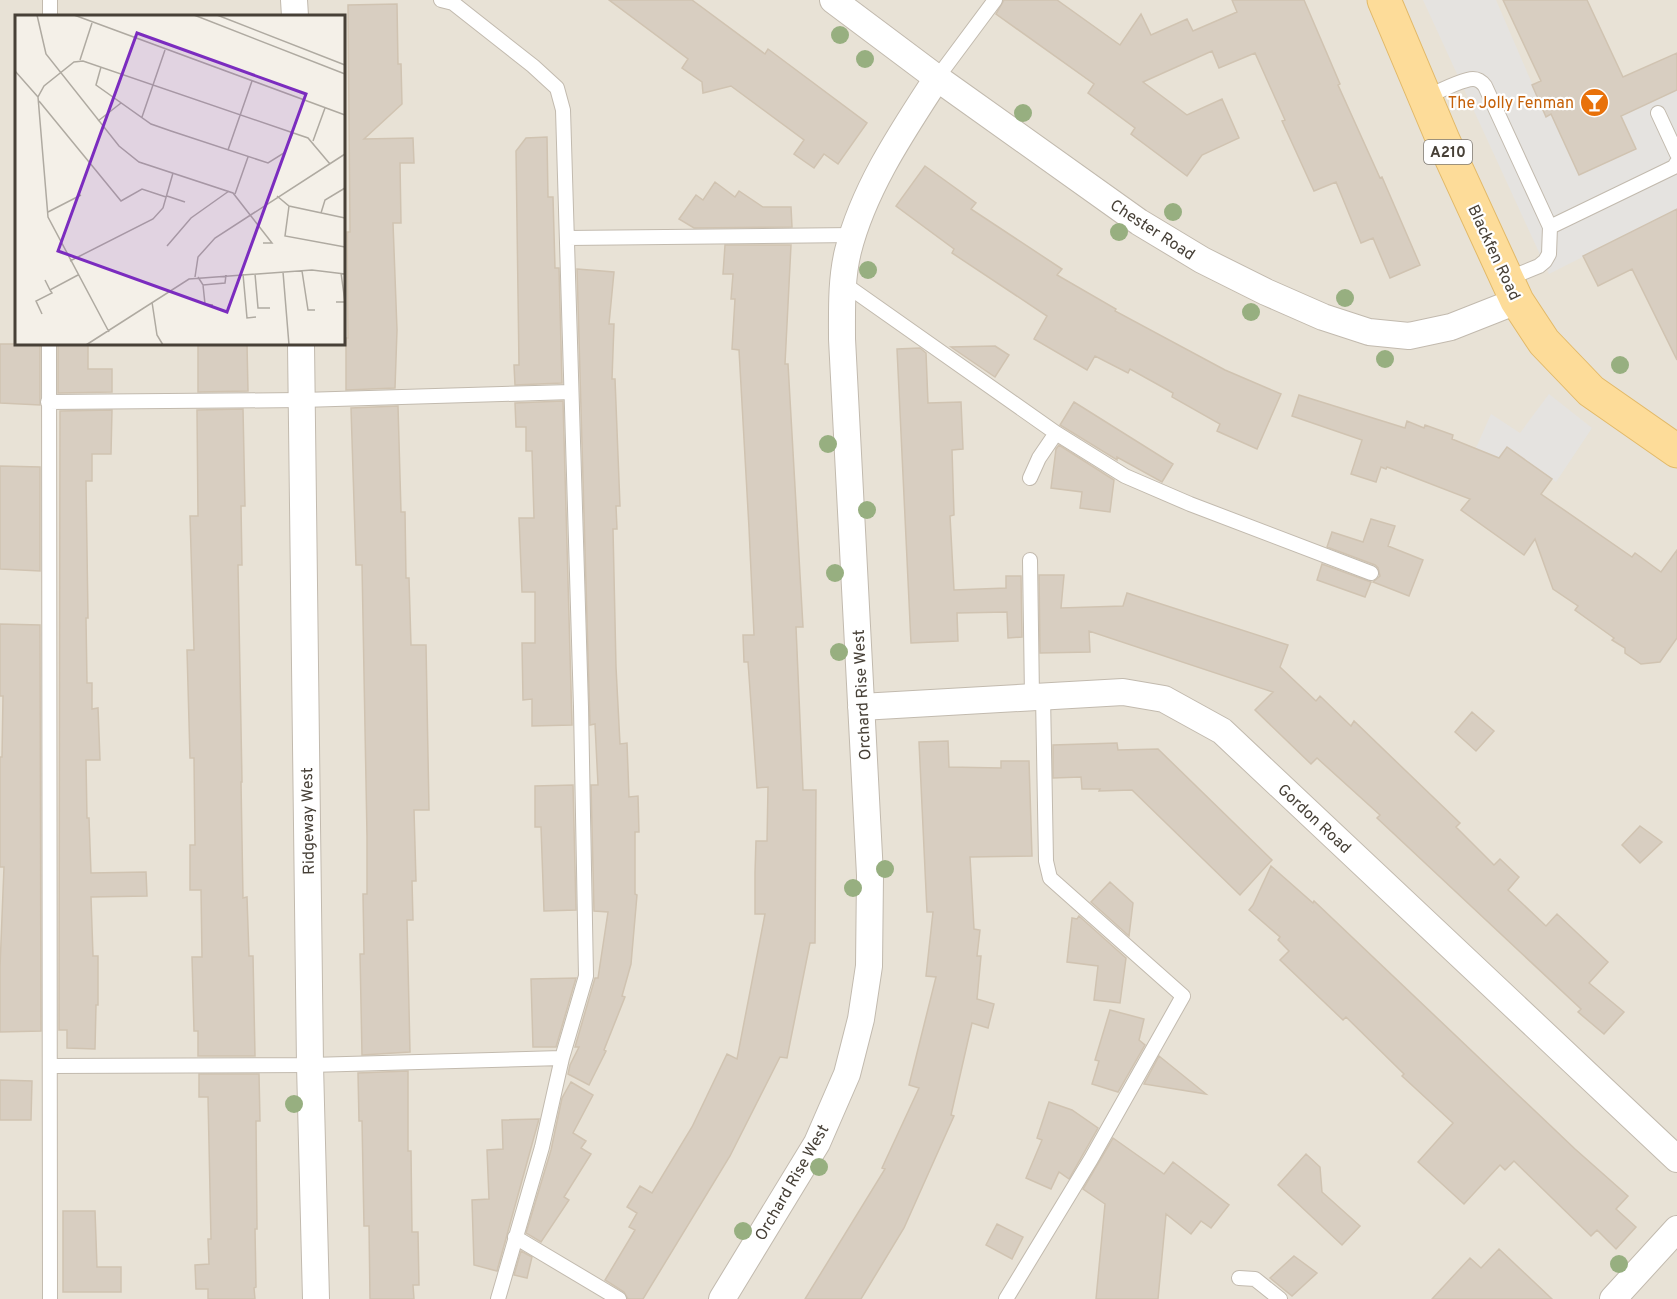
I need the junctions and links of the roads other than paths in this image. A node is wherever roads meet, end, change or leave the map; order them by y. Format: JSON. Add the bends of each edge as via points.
{"nodes":[{"id":1,"x":294,"y":0,"type":"edge"},
{"id":2,"x":441,"y":0,"type":"edge"},
{"id":3,"x":833,"y":0,"type":"edge"},
{"id":4,"x":995,"y":0,"type":"edge"},
{"id":5,"x":1384,"y":0,"type":"edge"},
{"id":6,"x":295,"y":15,"type":"edge"},
{"id":7,"x":937,"y":78,"type":"junction"},
{"id":8,"x":1425,"y":98,"type":"junction"},
{"id":9,"x":1658,"y":113,"type":"dead end"},
{"id":10,"x":1677,"y":154,"type":"edge"},
{"id":11,"x":1677,"y":162,"type":"edge"},
{"id":12,"x":1550,"y":227,"type":"junction"},
{"id":13,"x":854,"y":235,"type":"junction"},
{"id":14,"x":567,"y":238,"type":"junction"},
{"id":15,"x":843,"y":283,"type":"junction"},
{"id":16,"x":1512,"y":290,"type":"junction"},
{"id":17,"x":48,"y":345,"type":"edge"},
{"id":18,"x":301,"y":345,"type":"edge"},
{"id":19,"x":571,"y":392,"type":"junction"},
{"id":20,"x":303,"y":400,"type":"junction"},
{"id":21,"x":48,"y":402,"type":"junction"},
{"id":22,"x":1056,"y":433,"type":"junction"},
{"id":23,"x":1677,"y":451,"type":"edge"},
{"id":24,"x":1030,"y":478,"type":"dead end"},
{"id":25,"x":1030,"y":560,"type":"dead end"},
{"id":26,"x":1371,"y":573,"type":"dead end"},
{"id":27,"x":1038,"y":697,"type":"junction"},
{"id":28,"x":861,"y":707,"type":"junction"},
{"id":29,"x":562,"y":1058,"type":"junction"},
{"id":30,"x":310,"y":1065,"type":"junction"},
{"id":31,"x":51,"y":1066,"type":"junction"},
{"id":32,"x":1677,"y":1159,"type":"edge"},
{"id":33,"x":1677,"y":1230,"type":"edge"},
{"id":34,"x":515,"y":1237,"type":"junction"},
{"id":35,"x":1239,"y":1278,"type":"dead end"},
{"id":36,"x":50,"y":1299,"type":"edge"},
{"id":37,"x":316,"y":1299,"type":"edge"},
{"id":38,"x":498,"y":1299,"type":"edge"},
{"id":39,"x":619,"y":1299,"type":"edge"},
{"id":40,"x":722,"y":1299,"type":"edge"},
{"id":41,"x":1006,"y":1299,"type":"edge"},
{"id":42,"x":1280,"y":1299,"type":"edge"},
{"id":43,"x":1613,"y":1299,"type":"edge"}],
"edges":[{"from":1,"to":6,"type":"street"},
{"from":2,"to":14,"type":"lane","via":[[453,3],[557,88],[563,110]]},
{"from":3,"to":7,"type":"street","name":"Chester Road"},
{"from":4,"to":7,"type":"lane"},
{"from":5,"to":8,"type":"main road","name":"Blackfen Road","number":"A210"},
{"from":7,"to":13,"type":"street","name":"Orchard Rise West","via":[[893,147],[866,200]]},
{"from":7,"to":16,"type":"street","name":"Chester Road","via":[[1139,222],[1202,260],[1323,317],[1370,332],[1409,336],[1451,327]]},
{"from":8,"to":12,"type":"lane","via":[[1466,80],[1481,81]]},
{"from":8,"to":16,"type":"main road","name":"Blackfen Road","number":"A210"},
{"from":9,"to":10,"type":"lane"},
{"from":11,"to":12,"type":"lane","via":[[1674,167]]},
{"from":12,"to":16,"type":"lane","via":[[1545,261]]},
{"from":13,"to":14,"type":"lane"},
{"from":13,"to":15,"type":"street","name":"Orchard Rise West"},
{"from":14,"to":19,"type":"lane"},
{"from":15,"to":22,"type":"lane"},
{"from":15,"to":28,"type":"street","name":"Orchard Rise West","via":[[842,339]]},
{"from":16,"to":23,"type":"main road","name":"Blackfen Road","number":"A210","via":[[1544,342],[1591,391]]},
{"from":17,"to":21,"type":"lane"},
{"from":18,"to":20,"type":"street","name":"Ridgeway West"},
{"from":19,"to":20,"type":"lane"},
{"from":19,"to":29,"type":"lane","via":[[586,976]]},
{"from":20,"to":21,"type":"lane"},
{"from":20,"to":30,"type":"street","name":"Ridgeway West"},
{"from":21,"to":31,"type":"lane"},
{"from":22,"to":24,"type":"lane"},
{"from":22,"to":26,"type":"lane","via":[[1153,489]]},
{"from":25,"to":27,"type":"lane"},
{"from":27,"to":28,"type":"street","name":"Gordon Road"},
{"from":27,"to":32,"type":"street","name":"Gordon Road","via":[[1123,692],[1164,699],[1222,731]]},
{"from":27,"to":41,"type":"lane","via":[[1050,878],[1183,996]]},
{"from":28,"to":40,"type":"street","name":"Orchard Rise West","via":[[870,875],[870,966],[861,1019],[847,1074],[817,1143]]},
{"from":29,"to":30,"type":"lane"},
{"from":29,"to":34,"type":"lane","via":[[542,1147]]},
{"from":30,"to":31,"type":"lane"},
{"from":30,"to":37,"type":"street","name":"Ridgeway West"},
{"from":31,"to":36,"type":"lane"},
{"from":33,"to":43,"type":"street"},
{"from":34,"to":38,"type":"lane"},
{"from":34,"to":39,"type":"lane"},
{"from":35,"to":42,"type":"lane","via":[[1255,1279]]}]}
